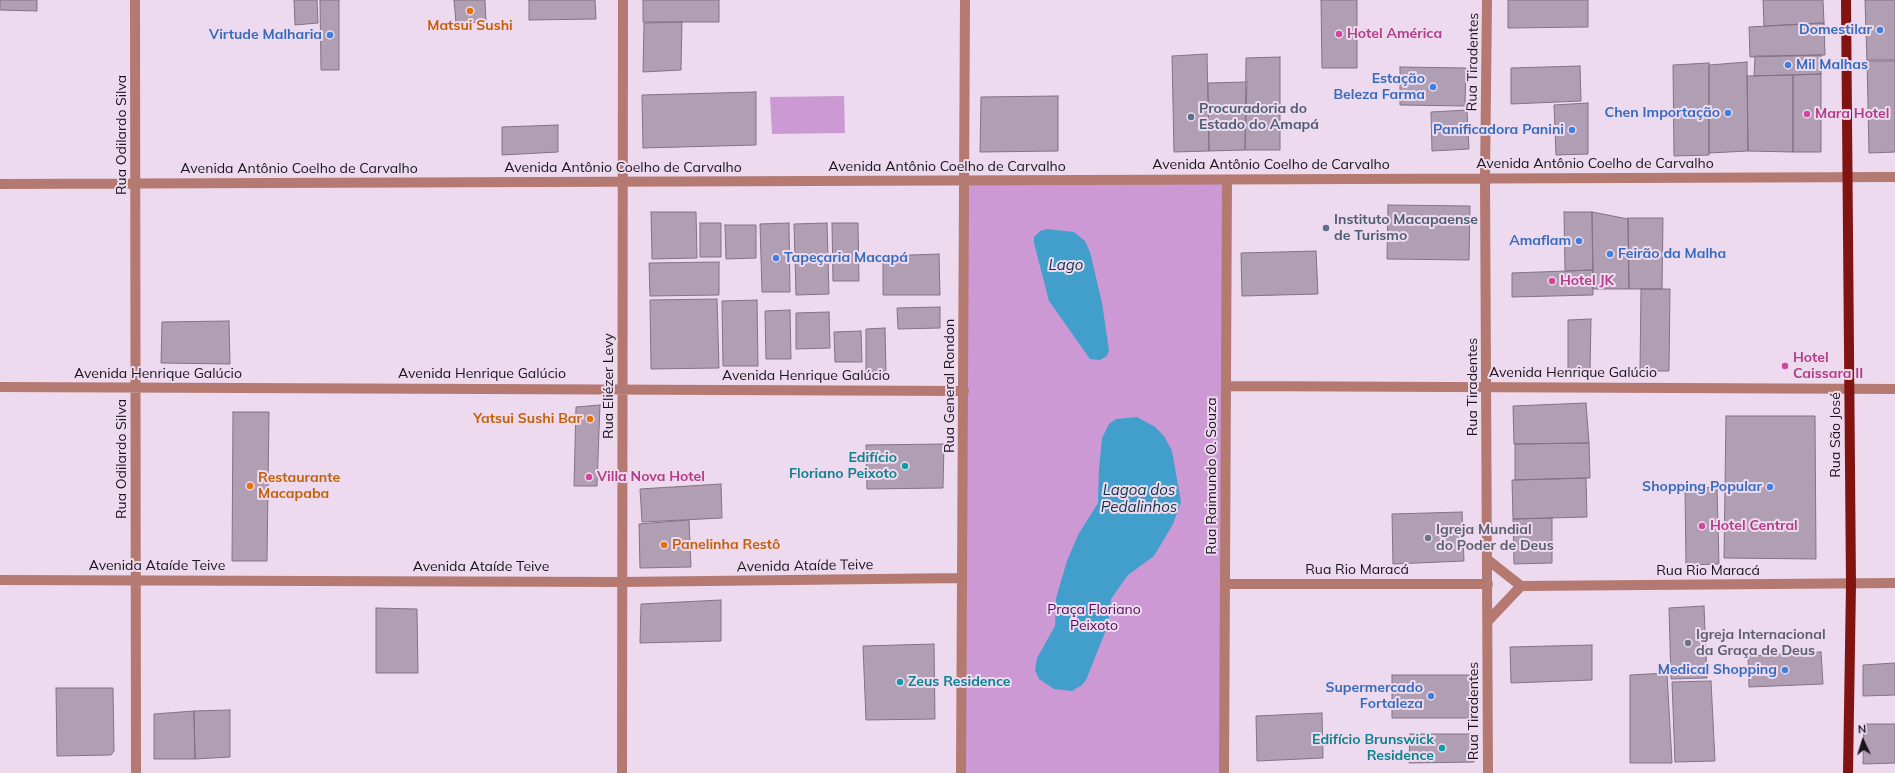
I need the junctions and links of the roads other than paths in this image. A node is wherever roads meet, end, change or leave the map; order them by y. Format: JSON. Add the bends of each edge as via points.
{"nodes":[{"id":1,"x":135,"y":0,"type":"edge"},
{"id":2,"x":623,"y":0,"type":"edge"},
{"id":3,"x":966,"y":0,"type":"edge"},
{"id":4,"x":1487,"y":0,"type":"edge"},
{"id":5,"x":1846,"y":0,"type":"edge"},
{"id":6,"x":1846,"y":177,"type":"junction"},
{"id":7,"x":1895,"y":177,"type":"edge"},
{"id":8,"x":1485,"y":179,"type":"junction"},
{"id":9,"x":1227,"y":180,"type":"junction"},
{"id":10,"x":966,"y":181,"type":"junction"},
{"id":11,"x":623,"y":182,"type":"junction"},
{"id":12,"x":0,"y":184,"type":"edge"},
{"id":13,"x":136,"y":184,"type":"junction"},
{"id":14,"x":1226,"y":386,"type":"junction"},
{"id":15,"x":1487,"y":386,"type":"junction"},
{"id":16,"x":0,"y":387,"type":"edge"},
{"id":17,"x":136,"y":388,"type":"junction"},
{"id":18,"x":623,"y":388,"type":"junction"},
{"id":19,"x":1895,"y":389,"type":"edge"},
{"id":20,"x":1850,"y":390,"type":"junction"},
{"id":21,"x":964,"y":391,"type":"junction"},
{"id":22,"x":1488,"y":560,"type":"junction"},
{"id":23,"x":962,"y":578,"type":"junction"},
{"id":24,"x":0,"y":580,"type":"edge"},
{"id":25,"x":136,"y":580,"type":"junction"},
{"id":26,"x":622,"y":582,"type":"junction"},
{"id":27,"x":1895,"y":583,"type":"edge"},
{"id":28,"x":1225,"y":584,"type":"junction"},
{"id":29,"x":1488,"y":584,"type":"junction"},
{"id":30,"x":1851,"y":584,"type":"junction"},
{"id":31,"x":1521,"y":586,"type":"junction"},
{"id":32,"x":1488,"y":621,"type":"junction"},
{"id":33,"x":136,"y":773,"type":"edge"},
{"id":34,"x":622,"y":773,"type":"edge"},
{"id":35,"x":961,"y":773,"type":"edge"},
{"id":36,"x":1224,"y":773,"type":"edge"},
{"id":37,"x":1488,"y":773,"type":"edge"},
{"id":38,"x":1848,"y":773,"type":"edge"}],
"edges":[{"from":1,"to":13,"type":"street","name":"Rua Odilardo Silva"},
{"from":2,"to":11,"type":"street","name":"Rua Eliézer Levy"},
{"from":3,"to":10,"type":"street","name":"Rua General Rondon"},
{"from":4,"to":8,"type":"street","name":"Rua Tiradentes"},
{"from":5,"to":6,"type":"main road","name":"Rua São José"},
{"from":6,"to":7,"type":"street","name":"Avenida Antônio Coelho de Carvalho"},
{"from":6,"to":8,"type":"street","name":"Avenida Antônio Coelho de Carvalho"},
{"from":6,"to":20,"type":"main road","name":"Rua São José"},
{"from":8,"to":9,"type":"street","name":"Avenida Antônio Coelho de Carvalho"},
{"from":8,"to":15,"type":"street","name":"Rua Tiradentes"},
{"from":9,"to":10,"type":"street","name":"Avenida Antônio Coelho de Carvalho"},
{"from":9,"to":14,"type":"street","name":"Rua Raimundo O. Souza"},
{"from":10,"to":11,"type":"street","name":"Avenida Antônio Coelho de Carvalho"},
{"from":10,"to":21,"type":"street","name":"Rua General Rondon"},
{"from":11,"to":13,"type":"street","name":"Avenida Antônio Coelho de Carvalho"},
{"from":11,"to":18,"type":"street","name":"Rua Eliézer Levy"},
{"from":12,"to":13,"type":"street","name":"Avenida Antônio Coelho de Carvalho"},
{"from":13,"to":17,"type":"street","name":"Rua Odilardo Silva"},
{"from":14,"to":15,"type":"street","name":"Avenida Henrique Galúcio"},
{"from":14,"to":28,"type":"street","name":"Rua Raimundo O. Souza"},
{"from":15,"to":20,"type":"street","name":"Avenida Henrique Galúcio"},
{"from":15,"to":22,"type":"street","name":"Rua Tiradentes"},
{"from":16,"to":17,"type":"street","name":"Avenida Henrique Galúcio"},
{"from":17,"to":18,"type":"street","name":"Avenida Henrique Galúcio"},
{"from":17,"to":25,"type":"street","name":"Rua Odilardo Silva"},
{"from":18,"to":21,"type":"street","name":"Avenida Henrique Galúcio"},
{"from":18,"to":26,"type":"street","name":"Rua Eliézer Levy"},
{"from":19,"to":20,"type":"street","name":"Avenida Henrique Galúcio"},
{"from":20,"to":30,"type":"main road","name":"Rua São José"},
{"from":21,"to":23,"type":"street","name":"Rua General Rondon"},
{"from":22,"to":29,"type":"street","name":"Rua Tiradentes"},
{"from":22,"to":31,"type":"street"},
{"from":23,"to":26,"type":"street","name":"Avenida Ataíde Teive"},
{"from":23,"to":35,"type":"street","name":"Rua General Rondon"},
{"from":24,"to":25,"type":"street","name":"Avenida Ataíde Teive"},
{"from":25,"to":26,"type":"street","name":"Avenida Ataíde Teive"},
{"from":25,"to":33,"type":"street","name":"Rua Odilardo Silva"},
{"from":26,"to":34,"type":"street","name":"Rua Eliézer Levy"},
{"from":27,"to":30,"type":"street","name":"Rua Rio Maracá"},
{"from":28,"to":29,"type":"street","name":"Rua Rio Maracá"},
{"from":28,"to":36,"type":"street","name":"Rua Raimundo O. Souza"},
{"from":29,"to":32,"type":"street","name":"Rua Tiradentes"},
{"from":30,"to":31,"type":"street","name":"Rua Rio Maracá"},
{"from":30,"to":38,"type":"main road","name":"Rua São José"},
{"from":31,"to":32,"type":"street"},
{"from":32,"to":37,"type":"street","name":"Rua Tiradentes"}]}
